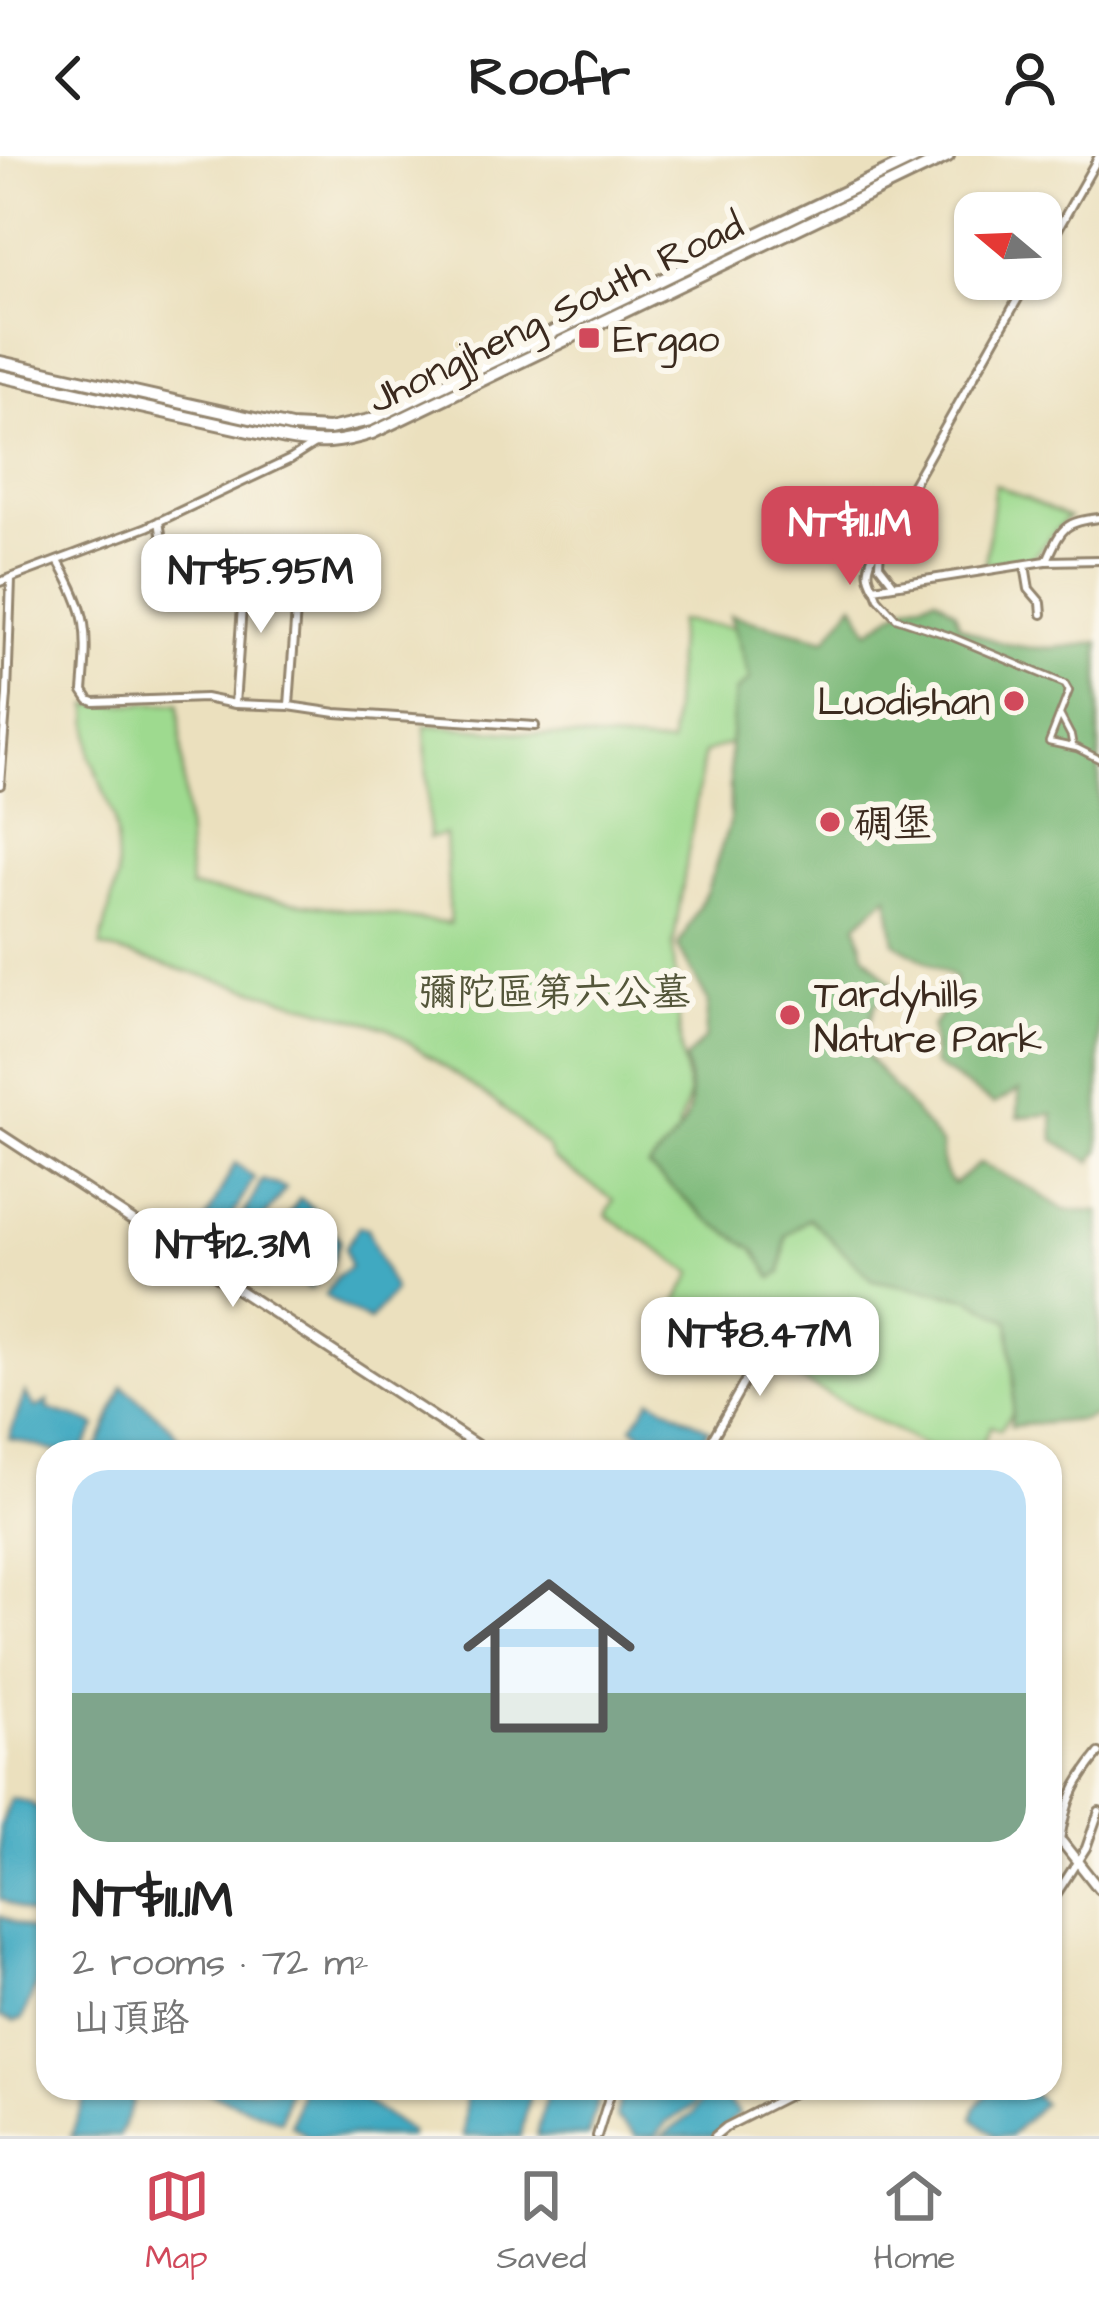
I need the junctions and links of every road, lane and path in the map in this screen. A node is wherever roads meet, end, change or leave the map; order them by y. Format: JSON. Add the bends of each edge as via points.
{"nodes":[{"id":1,"x":919,"y":156,"type":"edge"},
{"id":2,"x":948,"y":156,"type":"edge"},
{"id":3,"x":1099,"y":156,"type":"edge"},
{"id":4,"x":1062,"y":222,"type":"edge"},
{"id":5,"x":1017,"y":300,"type":"edge"},
{"id":6,"x":0,"y":362,"type":"edge"},
{"id":7,"x":0,"y":376,"type":"edge"},
{"id":8,"x":328,"y":429,"type":"junction"},
{"id":9,"x":314,"y":444,"type":"junction"},
{"id":10,"x":1099,"y":518,"type":"edge"},
{"id":11,"x":158,"y":521,"type":"junction"},
{"id":12,"x":880,"y":546,"type":"junction"},
{"id":13,"x":1099,"y":560,"type":"edge"},
{"id":14,"x":58,"y":561,"type":"junction"},
{"id":15,"x":1046,"y":561,"type":"junction"},
{"id":16,"x":245,"y":565,"type":"junction"},
{"id":17,"x":1025,"y":565,"type":"junction"},
{"id":18,"x":11,"y":579,"type":"junction"},
{"id":19,"x":0,"y":582,"type":"edge"},
{"id":20,"x":893,"y":583,"type":"junction"},
{"id":21,"x":874,"y":588,"type":"junction"},
{"id":22,"x":1042,"y":614,"type":"dead end"},
{"id":23,"x":235,"y":704,"type":"junction"},
{"id":24,"x":289,"y":706,"type":"junction"},
{"id":25,"x":1060,"y":716,"type":"junction"},
{"id":26,"x":535,"y":726,"type":"dead end"},
{"id":27,"x":1073,"y":747,"type":"junction"},
{"id":28,"x":1099,"y":758,"type":"edge"},
{"id":29,"x":0,"y":785,"type":"edge"},
{"id":30,"x":0,"y":1134,"type":"edge"},
{"id":31,"x":776,"y":1326,"type":"dead end"},
{"id":32,"x":470,"y":1440,"type":"edge"},
{"id":33,"x":713,"y":1440,"type":"edge"},
{"id":34,"x":1099,"y":1753,"type":"edge"},
{"id":35,"x":1099,"y":1811,"type":"edge"},
{"id":36,"x":1062,"y":1828,"type":"edge"},
{"id":37,"x":1062,"y":1842,"type":"edge"},
{"id":38,"x":1078,"y":1862,"type":"junction"},
{"id":39,"x":1062,"y":1886,"type":"edge"},
{"id":40,"x":1099,"y":1888,"type":"edge"},
{"id":41,"x":609,"y":2100,"type":"edge"},
{"id":42,"x":779,"y":2100,"type":"edge"},
{"id":43,"x":597,"y":2136,"type":"edge"},
{"id":44,"x":715,"y":2136,"type":"edge"}],
"edges":[{"from":1,"to":8,"type":"main road","name":"Jhongjheng South Road","via":[[445,386],[370,420]]},
{"from":2,"to":9,"type":"main road","name":"Jhongjheng South Road","via":[[372,433]]},
{"from":3,"to":4,"type":"street"},
{"from":5,"to":12,"type":"street"},
{"from":6,"to":8,"type":"main road"},
{"from":7,"to":9,"type":"main road"},
{"from":8,"to":9,"type":"street","name":"Jhongjheng South Road"},
{"from":9,"to":11,"type":"street","name":"Jhongjheng South Road"},
{"from":10,"to":15,"type":"street","via":[[1072,521]]},
{"from":11,"to":14,"type":"street","name":"Jhongjheng South Road"},
{"from":11,"to":16,"type":"street","via":[[165,559]]},
{"from":12,"to":20,"type":"street","via":[[879,565]]},
{"from":12,"to":21,"type":"street","via":[[866,572]]},
{"from":13,"to":15,"type":"street"},
{"from":14,"to":18,"type":"street","name":"Jhongjheng South Road"},
{"from":14,"to":23,"type":"street","via":[[87,627],[89,700]]},
{"from":15,"to":17,"type":"street"},
{"from":16,"to":23,"type":"street"},
{"from":16,"to":24,"type":"street","via":[[299,569]]},
{"from":17,"to":20,"type":"street"},
{"from":17,"to":22,"type":"street"},
{"from":18,"to":19,"type":"street","name":"Jhongjheng South Road"},
{"from":18,"to":29,"type":"street"},
{"from":20,"to":21,"type":"street"},
{"from":21,"to":25,"type":"street","via":[[896,617],[1065,684]]},
{"from":23,"to":24,"type":"street"},
{"from":24,"to":26,"type":"street"},
{"from":25,"to":27,"type":"street"},
{"from":25,"to":27,"type":"street","via":[[1049,742]]},
{"from":27,"to":28,"type":"street"},
{"from":30,"to":32,"type":"street"},
{"from":31,"to":33,"type":"street"},
{"from":34,"to":36,"type":"street","via":[[1072,1789]]},
{"from":35,"to":38,"type":"street"},
{"from":37,"to":38,"type":"street"},
{"from":38,"to":39,"type":"street"},
{"from":38,"to":40,"type":"street"},
{"from":41,"to":43,"type":"street"},
{"from":42,"to":44,"type":"street"}]}
